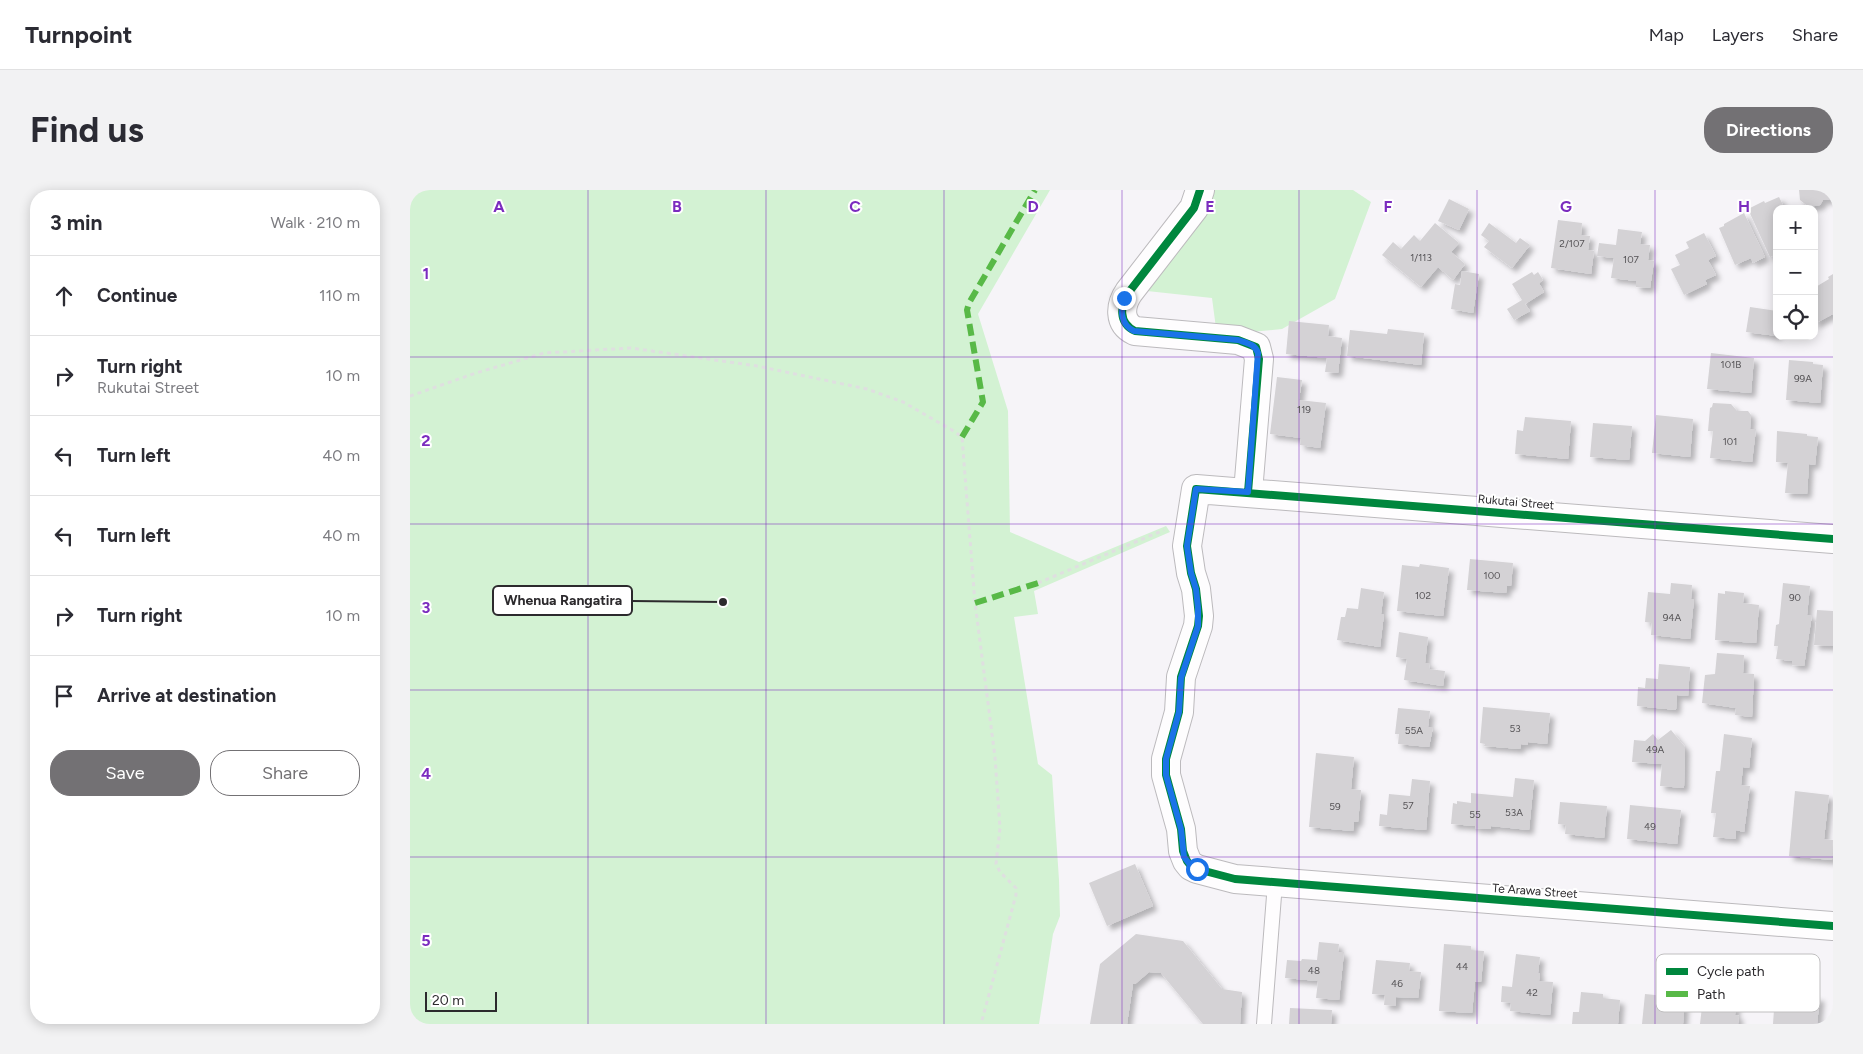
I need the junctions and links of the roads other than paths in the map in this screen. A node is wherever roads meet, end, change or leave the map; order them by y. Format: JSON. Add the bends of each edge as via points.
{"nodes":[{"id":1,"x":1200,"y":190,"type":"edge"},
{"id":2,"x":1196,"y":489,"type":"joint"},
{"id":3,"x":1248,"y":492,"type":"junction"},
{"id":4,"x":1833,"y":539,"type":"edge"},
{"id":5,"x":1276,"y":883,"type":"junction"},
{"id":6,"x":1833,"y":926,"type":"edge"},
{"id":7,"x":1264,"y":1024,"type":"edge"}],
"edges":[{"from":1,"to":3,"type":"street","via":[[1194,208],[1129,292],[1122,313],[1126,324],[1134,331],[1238,340],[1256,347],[1259,359]]},
{"from":2,"to":3,"type":"street","name":"Rukutai Street"},
{"from":2,"to":5,"type":"street","name":"Te Arawa Street","via":[[1187,546],[1196,589],[1198,626],[1181,678],[1179,712],[1166,759],[1166,775],[1181,829],[1183,851],[1191,866],[1235,880]]},
{"from":3,"to":4,"type":"street","name":"Rukutai Street"},
{"from":5,"to":6,"type":"street","name":"Te Arawa Street"},
{"from":5,"to":7,"type":"lane"}]}
